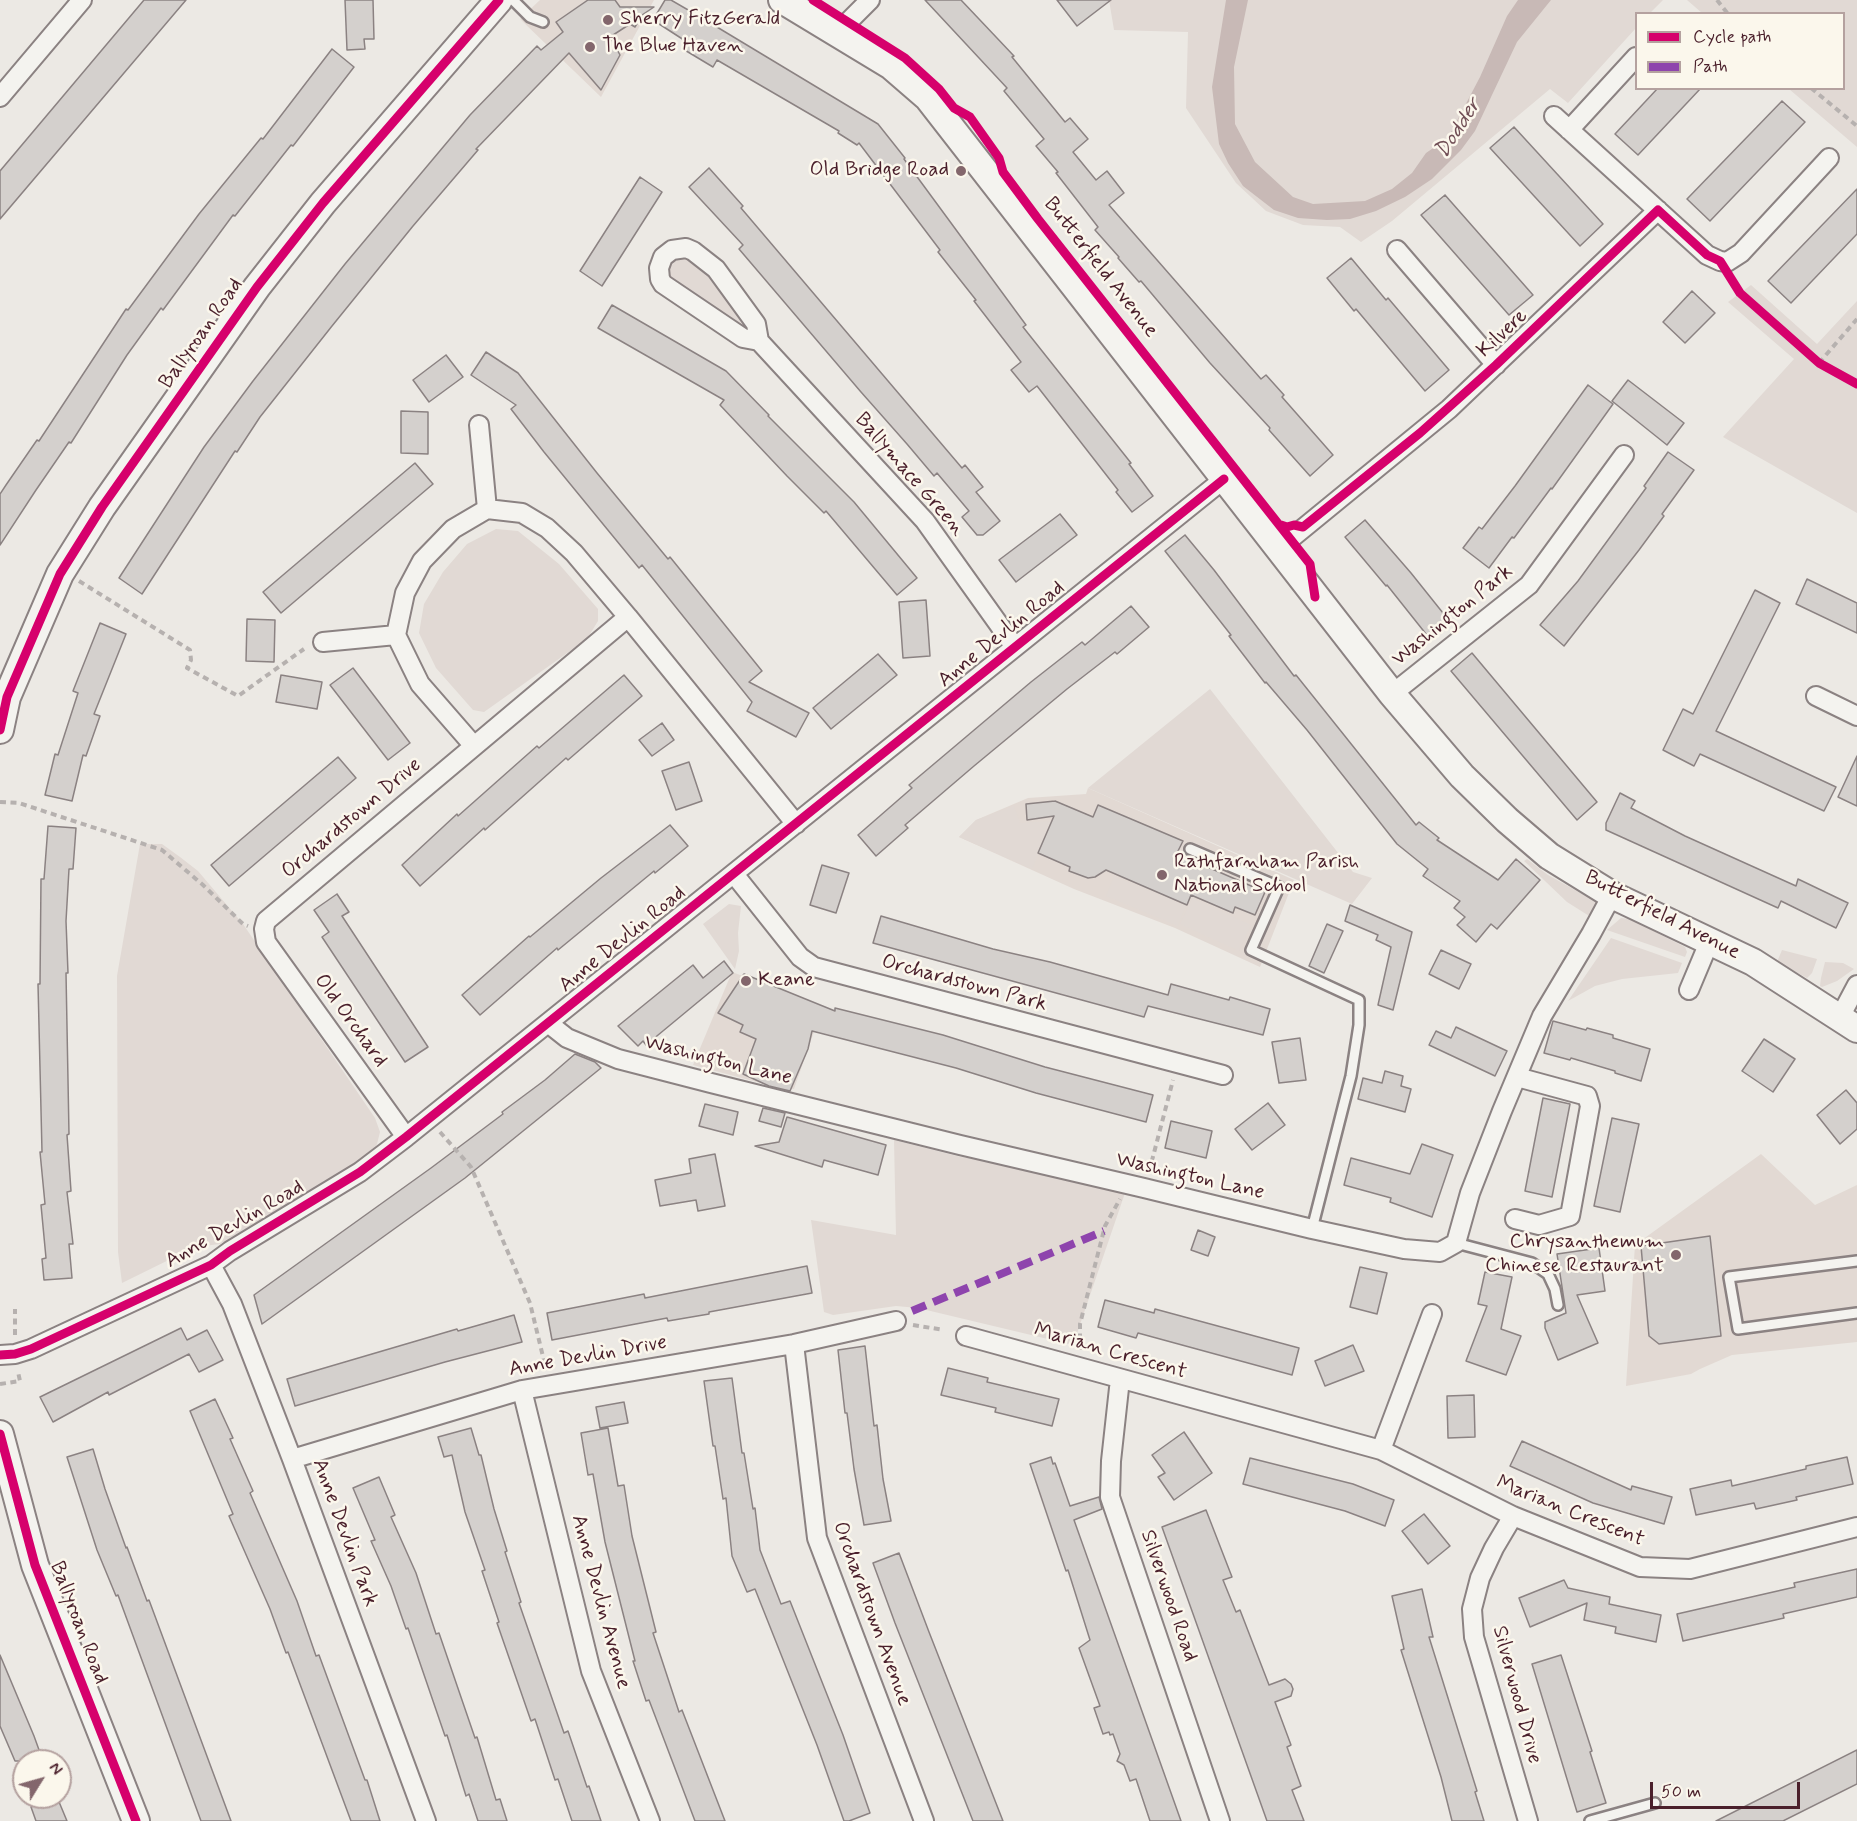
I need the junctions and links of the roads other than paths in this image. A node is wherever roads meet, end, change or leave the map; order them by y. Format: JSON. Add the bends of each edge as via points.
{"nodes":[{"id":1,"x":82,"y":0,"type":"edge"},
{"id":2,"x":513,"y":0,"type":"edge"},
{"id":3,"x":782,"y":0,"type":"edge"},
{"id":4,"x":870,"y":0,"type":"edge"},
{"id":5,"x":491,"y":4,"type":"edge"},
{"id":6,"x":543,"y":22,"type":"dead end"},
{"id":7,"x":836,"y":34,"type":"junction"},
{"id":8,"x":1635,"y":58,"type":"edge"},
{"id":9,"x":0,"y":97,"type":"edge"},
{"id":10,"x":1554,"y":116,"type":"dead end"},
{"id":11,"x":1569,"y":130,"type":"junction"},
{"id":12,"x":1829,"y":158,"type":"dead end"},
{"id":13,"x":1658,"y":210,"type":"junction"},
{"id":14,"x":1397,"y":250,"type":"dead end"},
{"id":15,"x":759,"y":341,"type":"junction"},
{"id":16,"x":1496,"y":365,"type":"junction"},
{"id":17,"x":478,"y":425,"type":"dead end"},
{"id":18,"x":1624,"y":455,"type":"dead end"},
{"id":19,"x":1224,"y":479,"type":"junction"},
{"id":20,"x":487,"y":509,"type":"junction"},
{"id":21,"x":1278,"y":549,"type":"junction"},
{"id":22,"x":628,"y":617,"type":"junction"},
{"id":23,"x":396,"y":635,"type":"junction"},
{"id":24,"x":323,"y":642,"type":"dead end"},
{"id":25,"x":1015,"y":647,"type":"junction"},
{"id":26,"x":1392,"y":694,"type":"junction"},
{"id":27,"x":1816,"y":696,"type":"dead end"},
{"id":28,"x":1857,"y":716,"type":"edge"},
{"id":29,"x":0,"y":730,"type":"edge"},
{"id":30,"x":474,"y":746,"type":"junction"},
{"id":31,"x":796,"y":824,"type":"junction"},
{"id":32,"x":1190,"y":849,"type":"dead end"},
{"id":33,"x":734,"y":874,"type":"junction"},
{"id":34,"x":1612,"y":895,"type":"junction"},
{"id":35,"x":258,"y":929,"type":"joint"},
{"id":36,"x":1710,"y":940,"type":"junction"},
{"id":37,"x":1857,"y":985,"type":"edge"},
{"id":38,"x":1689,"y":990,"type":"dead end"},
{"id":39,"x":548,"y":1023,"type":"junction"},
{"id":40,"x":1848,"y":1023,"type":"edge"},
{"id":41,"x":1223,"y":1075,"type":"dead end"},
{"id":42,"x":1517,"y":1077,"type":"junction"},
{"id":43,"x":406,"y":1137,"type":"junction"},
{"id":44,"x":1515,"y":1219,"type":"dead end"},
{"id":45,"x":1312,"y":1230,"type":"junction"},
{"id":46,"x":1456,"y":1243,"type":"junction"},
{"id":47,"x":1857,"y":1261,"type":"edge"},
{"id":48,"x":211,"y":1265,"type":"junction"},
{"id":49,"x":1558,"y":1305,"type":"dead end"},
{"id":50,"x":1857,"y":1313,"type":"edge"},
{"id":51,"x":1432,"y":1314,"type":"dead end"},
{"id":52,"x":904,"y":1323,"type":"road end"},
{"id":53,"x":966,"y":1336,"type":"dead end"},
{"id":54,"x":794,"y":1344,"type":"junction"},
{"id":55,"x":0,"y":1355,"type":"edge"},
{"id":56,"x":1120,"y":1380,"type":"junction"},
{"id":57,"x":522,"y":1390,"type":"junction"},
{"id":58,"x":0,"y":1434,"type":"edge"},
{"id":59,"x":1381,"y":1450,"type":"junction"},
{"id":60,"x":292,"y":1459,"type":"junction"},
{"id":61,"x":1513,"y":1516,"type":"junction"},
{"id":62,"x":1857,"y":1527,"type":"edge"},
{"id":63,"x":1655,"y":1803,"type":"dead end"},
{"id":64,"x":136,"y":1821,"type":"edge"},
{"id":65,"x":426,"y":1821,"type":"edge"},
{"id":66,"x":650,"y":1821,"type":"edge"},
{"id":67,"x":924,"y":1821,"type":"edge"},
{"id":68,"x":1220,"y":1821,"type":"edge"},
{"id":69,"x":1528,"y":1821,"type":"edge"},
{"id":70,"x":1590,"y":1821,"type":"edge"}],
"edges":[{"from":1,"to":9,"type":"street"},
{"from":2,"to":6,"type":"lane","via":[[530,17]]},
{"from":3,"to":7,"type":"main road","name":"Butterfield Avenue"},
{"from":4,"to":7,"type":"street"},
{"from":5,"to":29,"type":"main road","name":"Ballyroan Road","via":[[264,278],[102,507],[60,574],[7,697]]},
{"from":7,"to":19,"type":"main road","name":"Butterfield Avenue","via":[[891,66],[928,98]]},
{"from":8,"to":11,"type":"street"},
{"from":10,"to":11,"type":"street"},
{"from":11,"to":13,"type":"street"},
{"from":12,"to":13,"type":"street","via":[[1741,253],[1727,262],[1707,255]]},
{"from":13,"to":16,"type":"street","name":"Kilvere"},
{"from":14,"to":16,"type":"street","name":"Kilvere"},
{"from":15,"to":15,"type":"street","name":"Ballymace Green","via":[[743,338],[667,288],[659,273],[663,257],[672,250],[686,248],[716,269],[756,324]]},
{"from":15,"to":25,"type":"street","name":"Ballymace Green","via":[[925,521]]},
{"from":16,"to":21,"type":"street","name":"Kilvere","via":[[1435,421]]},
{"from":17,"to":20,"type":"street"},
{"from":18,"to":26,"type":"street","name":"Washington Park","via":[[1529,585]]},
{"from":19,"to":21,"type":"main road","name":"Butterfield Avenue"},
{"from":19,"to":25,"type":"street","name":"Anne Devlin Road"},
{"from":20,"to":22,"type":"street","via":[[522,513],[547,528],[574,553]]},
{"from":20,"to":23,"type":"street","via":[[453,529],[422,561],[405,592]]},
{"from":21,"to":26,"type":"main road","name":"Butterfield Avenue"},
{"from":22,"to":30,"type":"street","name":"Orchardstown Drive"},
{"from":22,"to":31,"type":"street"},
{"from":23,"to":24,"type":"street"},
{"from":23,"to":30,"type":"street","via":[[420,684]]},
{"from":25,"to":31,"type":"street","name":"Anne Devlin Road"},
{"from":26,"to":34,"type":"main road","name":"Butterfield Avenue","via":[[1462,776],[1507,820],[1549,855]]},
{"from":27,"to":28,"type":"street"},
{"from":30,"to":35,"type":"street","name":"Orchardstown Drive"},
{"from":31,"to":33,"type":"street","name":"Anne Devlin Road"},
{"from":32,"to":45,"type":"lane","via":[[1279,887],[1251,950],[1359,1000],[1351,1076]]},
{"from":33,"to":39,"type":"street","name":"Anne Devlin Road"},
{"from":33,"to":41,"type":"street","name":"Orchardstown Park","via":[[800,957],[814,967]]},
{"from":34,"to":36,"type":"main road","name":"Butterfield Avenue"},
{"from":34,"to":42,"type":"street","via":[[1542,1016]]},
{"from":35,"to":43,"type":"street","name":"Old Orchard"},
{"from":36,"to":38,"type":"street"},
{"from":36,"to":40,"type":"main road","name":"Butterfield Avenue","via":[[1753,962]]},
{"from":37,"to":40,"type":"street"},
{"from":39,"to":43,"type":"street","name":"Anne Devlin Road"},
{"from":39,"to":45,"type":"street","name":"Washington Lane","via":[[567,1038],[618,1059]]},
{"from":42,"to":44,"type":"street","via":[[1587,1096],[1590,1106],[1570,1216],[1539,1225]]},
{"from":42,"to":46,"type":"street","via":[[1470,1193]]},
{"from":43,"to":48,"type":"street","name":"Anne Devlin Road","via":[[360,1173]]},
{"from":45,"to":46,"type":"street","name":"Washington Lane","via":[[1404,1249],[1440,1252]]},
{"from":46,"to":49,"type":"lane","via":[[1532,1263],[1548,1274]]},
{"from":47,"to":50,"type":"lane","via":[[1729,1277],[1738,1329]]},
{"from":48,"to":55,"type":"street","name":"Anne Devlin Road","via":[[31,1349]]},
{"from":48,"to":60,"type":"street","name":"Anne Devlin Park","via":[[232,1304]]},
{"from":51,"to":59,"type":"street"},
{"from":52,"to":54,"type":"street","name":"Anne Devlin Drive"},
{"from":53,"to":56,"type":"street","name":"Marian Crescent"},
{"from":54,"to":57,"type":"street","name":"Anne Devlin Drive"},
{"from":54,"to":67,"type":"street","name":"Orchardstown Avenue","via":[[818,1538]]},
{"from":56,"to":59,"type":"street","name":"Marian Crescent"},
{"from":56,"to":68,"type":"street","name":"Silverwood Road","via":[[1110,1497]]},
{"from":57,"to":60,"type":"street","name":"Anne Devlin Drive"},
{"from":57,"to":66,"type":"street","name":"Anne Devlin Avenue","via":[[591,1671]]},
{"from":58,"to":64,"type":"main road","name":"Ballyroan Road","via":[[35,1565]]},
{"from":59,"to":61,"type":"street","name":"Marian Crescent"},
{"from":60,"to":65,"type":"street","name":"Anne Devlin Park"},
{"from":61,"to":62,"type":"street","name":"Marian Crescent","via":[[1640,1567],[1690,1569]]},
{"from":61,"to":69,"type":"street","name":"Silverwood Drive","via":[[1480,1578],[1472,1609],[1474,1637]]},
{"from":63,"to":70,"type":"lane"}]}
